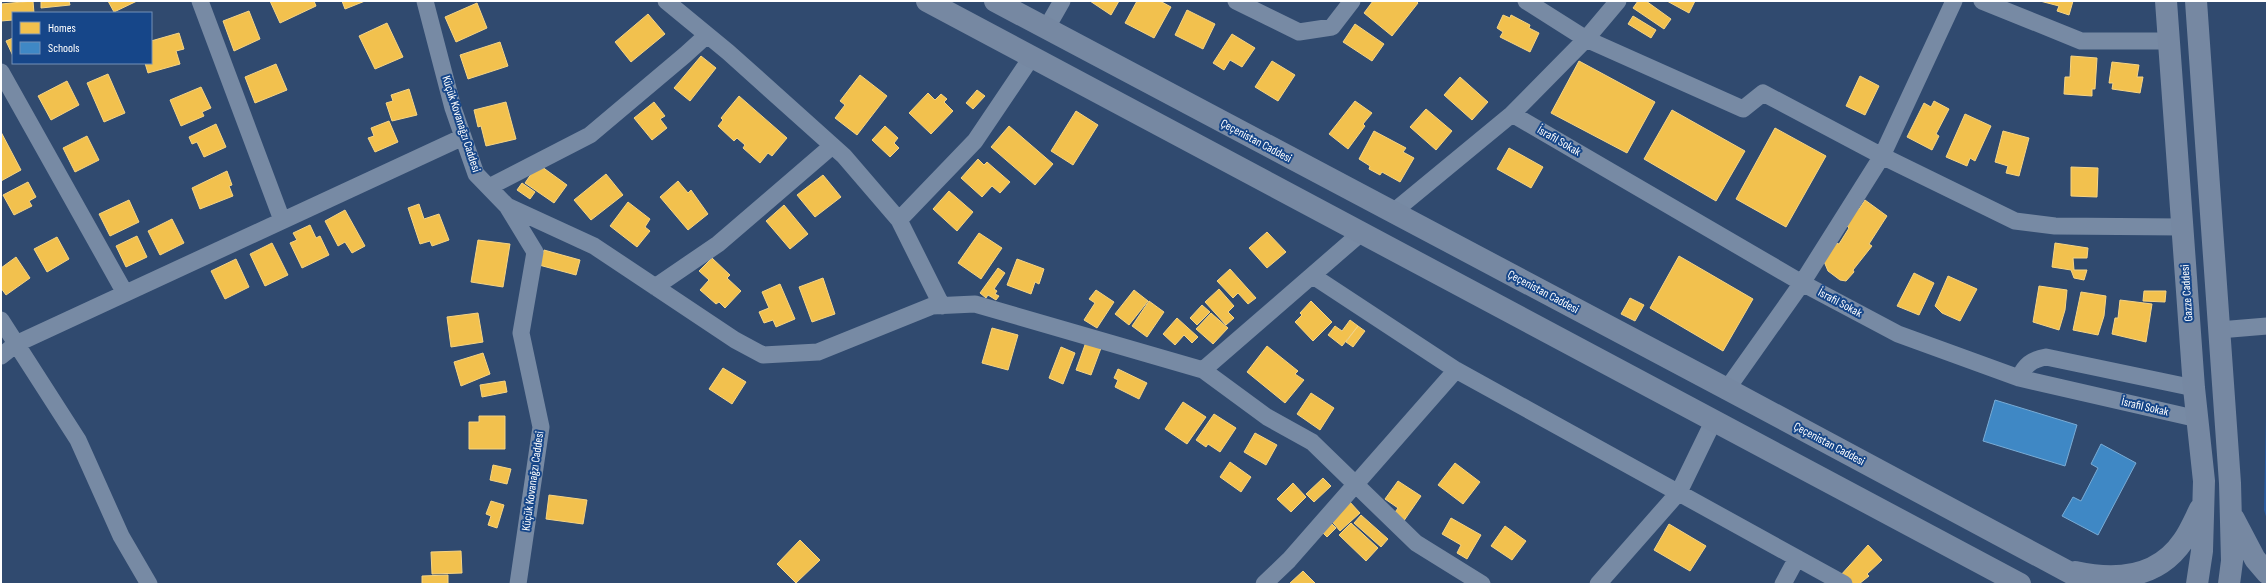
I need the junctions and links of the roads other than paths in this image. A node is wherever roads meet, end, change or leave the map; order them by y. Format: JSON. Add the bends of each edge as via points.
{"nodes":[{"id":1,"x":200,"y":1,"type":"edge"},
{"id":2,"x":425,"y":1,"type":"edge"},
{"id":3,"x":666,"y":1,"type":"edge"},
{"id":4,"x":928,"y":1,"type":"edge"},
{"id":5,"x":995,"y":1,"type":"edge"},
{"id":6,"x":1062,"y":1,"type":"edge"},
{"id":7,"x":1236,"y":1,"type":"edge"},
{"id":8,"x":1352,"y":1,"type":"edge"},
{"id":9,"x":1526,"y":1,"type":"edge"},
{"id":10,"x":1618,"y":1,"type":"edge"},
{"id":11,"x":1954,"y":1,"type":"edge"},
{"id":12,"x":1982,"y":1,"type":"edge"},
{"id":13,"x":2166,"y":1,"type":"edge"},
{"id":14,"x":2196,"y":1,"type":"edge"},
{"id":15,"x":1046,"y":29,"type":"junction"},
{"id":16,"x":707,"y":35,"type":"junction"},
{"id":17,"x":1586,"y":39,"type":"junction"},
{"id":18,"x":2169,"y":42,"type":"junction"},
{"id":19,"x":1031,"y":58,"type":"junction"},
{"id":20,"x":1,"y":72,"type":"edge"},
{"id":21,"x":1512,"y":114,"type":"junction"},
{"id":22,"x":463,"y":137,"type":"junction"},
{"id":23,"x":832,"y":146,"type":"junction"},
{"id":24,"x":1882,"y":156,"type":"junction"},
{"id":25,"x":489,"y":187,"type":"junction"},
{"id":26,"x":507,"y":206,"type":"junction"},
{"id":27,"x":1392,"y":213,"type":"junction"},
{"id":28,"x":282,"y":220,"type":"junction"},
{"id":29,"x":899,"y":220,"type":"junction"},
{"id":30,"x":2182,"y":227,"type":"junction"},
{"id":31,"x":1361,"y":233,"type":"junction"},
{"id":32,"x":1313,"y":276,"type":"junction"},
{"id":33,"x":1802,"y":283,"type":"junction"},
{"id":34,"x":655,"y":287,"type":"junction"},
{"id":35,"x":125,"y":293,"type":"junction"},
{"id":36,"x":942,"y":306,"type":"junction"},
{"id":37,"x":1,"y":320,"type":"edge"},
{"id":38,"x":2267,"y":326,"type":"edge"},
{"id":39,"x":2219,"y":330,"type":"junction"},
{"id":40,"x":16,"y":344,"type":"junction"},
{"id":41,"x":1,"y":356,"type":"edge"},
{"id":42,"x":1203,"y":370,"type":"junction"},
{"id":43,"x":1456,"y":370,"type":"junction"},
{"id":44,"x":2019,"y":378,"type":"junction"},
{"id":45,"x":2194,"y":388,"type":"junction"},
{"id":46,"x":1727,"y":389,"type":"junction"},
{"id":47,"x":2198,"y":419,"type":"junction"},
{"id":48,"x":1714,"y":420,"type":"junction"},
{"id":49,"x":1355,"y":484,"type":"junction"},
{"id":50,"x":1679,"y":492,"type":"junction"},
{"id":51,"x":2203,"y":504,"type":"junction"},
{"id":52,"x":2230,"y":510,"type":"junction"},
{"id":53,"x":1797,"y":558,"type":"junction"},
{"id":54,"x":2063,"y":570,"type":"junction"},
{"id":55,"x":2267,"y":573,"type":"edge"},
{"id":56,"x":149,"y":584,"type":"edge"},
{"id":57,"x":518,"y":584,"type":"edge"},
{"id":58,"x":1264,"y":584,"type":"edge"},
{"id":59,"x":1482,"y":584,"type":"edge"},
{"id":60,"x":1598,"y":584,"type":"edge"},
{"id":61,"x":1783,"y":584,"type":"edge"},
{"id":62,"x":1844,"y":584,"type":"edge"},
{"id":63,"x":2020,"y":584,"type":"edge"},
{"id":64,"x":2091,"y":584,"type":"edge"},
{"id":65,"x":2197,"y":584,"type":"edge"},
{"id":66,"x":2229,"y":584,"type":"edge"}],
"edges":[{"from":1,"to":28,"type":"street"},
{"from":2,"to":22,"type":"street","name":"Küçük Kovanağzı Caddesi"},
{"from":3,"to":16,"type":"street"},
{"from":4,"to":19,"type":"main road"},
{"from":5,"to":15,"type":"main road","name":"Çeçenistan Caddesi"},
{"from":6,"to":15,"type":"street"},
{"from":7,"to":8,"type":"street","via":[[1299,32],[1332,27]]},
{"from":9,"to":17,"type":"street"},
{"from":10,"to":17,"type":"street"},
{"from":11,"to":24,"type":"street"},
{"from":12,"to":18,"type":"street","via":[[2081,41]]},
{"from":13,"to":18,"type":"main road","name":"Gazze Caddesi"},
{"from":14,"to":39,"type":"main road"},
{"from":15,"to":27,"type":"main road","name":"Çeçenistan Caddesi"},
{"from":16,"to":23,"type":"street"},
{"from":16,"to":25,"type":"street","via":[[590,135]]},
{"from":17,"to":21,"type":"street"},
{"from":17,"to":24,"type":"street","via":[[1743,109],[1764,93]]},
{"from":18,"to":30,"type":"main road","name":"Gazze Caddesi"},
{"from":19,"to":29,"type":"street","via":[[975,140]]},
{"from":19,"to":31,"type":"main road"},
{"from":20,"to":35,"type":"street"},
{"from":21,"to":27,"type":"street"},
{"from":21,"to":33,"type":"street","name":"İsrafil Sokak"},
{"from":22,"to":25,"type":"street","name":"Küçük Kovanağzı Caddesi","via":[[476,174]]},
{"from":22,"to":28,"type":"street"},
{"from":23,"to":29,"type":"street","via":[[844,156]]},
{"from":23,"to":34,"type":"street","via":[[718,244]]},
{"from":24,"to":30,"type":"street","via":[[2015,221],[2055,226]]},
{"from":24,"to":33,"type":"street"},
{"from":25,"to":26,"type":"street","name":"Küçük Kovanağzı Caddesi"},
{"from":26,"to":34,"type":"street","via":[[594,246]]},
{"from":26,"to":57,"type":"street","name":"Küçük Kovanağzı Caddesi","via":[[535,252],[521,333],[542,427]]},
{"from":27,"to":46,"type":"main road","name":"Çeçenistan Caddesi"},
{"from":28,"to":35,"type":"street"},
{"from":29,"to":36,"type":"street"},
{"from":30,"to":45,"type":"main road","name":"Gazze Caddesi"},
{"from":31,"to":32,"type":"street"},
{"from":31,"to":48,"type":"main road"},
{"from":32,"to":42,"type":"street"},
{"from":32,"to":43,"type":"street"},
{"from":33,"to":44,"type":"street","name":"İsrafil Sokak","via":[[1898,334]]},
{"from":33,"to":46,"type":"street"},
{"from":34,"to":36,"type":"street","via":[[735,340],[763,355],[818,352],[932,306]]},
{"from":35,"to":40,"type":"street"},
{"from":36,"to":42,"type":"street","via":[[975,304]]},
{"from":37,"to":40,"type":"street"},
{"from":38,"to":39,"type":"street"},
{"from":39,"to":52,"type":"main road"},
{"from":40,"to":41,"type":"street"},
{"from":40,"to":56,"type":"street","via":[[78,440],[121,536]]},
{"from":42,"to":49,"type":"street","via":[[1267,417],[1312,442]]},
{"from":43,"to":49,"type":"street"},
{"from":43,"to":50,"type":"street"},
{"from":44,"to":45,"type":"street","via":[[2024,367],[2034,360],[2046,357]]},
{"from":44,"to":47,"type":"street","name":"İsrafil Sokak"},
{"from":45,"to":47,"type":"main road","name":"Gazze Caddesi"},
{"from":46,"to":54,"type":"main road","name":"Çeçenistan Caddesi"},
{"from":47,"to":51,"type":"main road","name":"Gazze Caddesi","via":[[2204,480]]},
{"from":48,"to":50,"type":"street"},
{"from":48,"to":63,"type":"main road"},
{"from":49,"to":58,"type":"street","via":[[1289,560]]},
{"from":49,"to":59,"type":"street","via":[[1416,543]]},
{"from":50,"to":53,"type":"street"},
{"from":50,"to":60,"type":"street"},
{"from":51,"to":54,"type":"main road","via":[[2183,542],[2168,558],[2140,573],[2116,578],[2094,577]]},
{"from":51,"to":65,"type":"main road","name":"Gazze Caddesi","via":[[2202,551]]},
{"from":52,"to":55,"type":"main road","via":[[2241,536]]},
{"from":52,"to":66,"type":"main road","via":[[2232,561]]},
{"from":53,"to":61,"type":"street"},
{"from":53,"to":62,"type":"street"},
{"from":54,"to":64,"type":"main road","name":"Çeçenistan Caddesi"}]}
